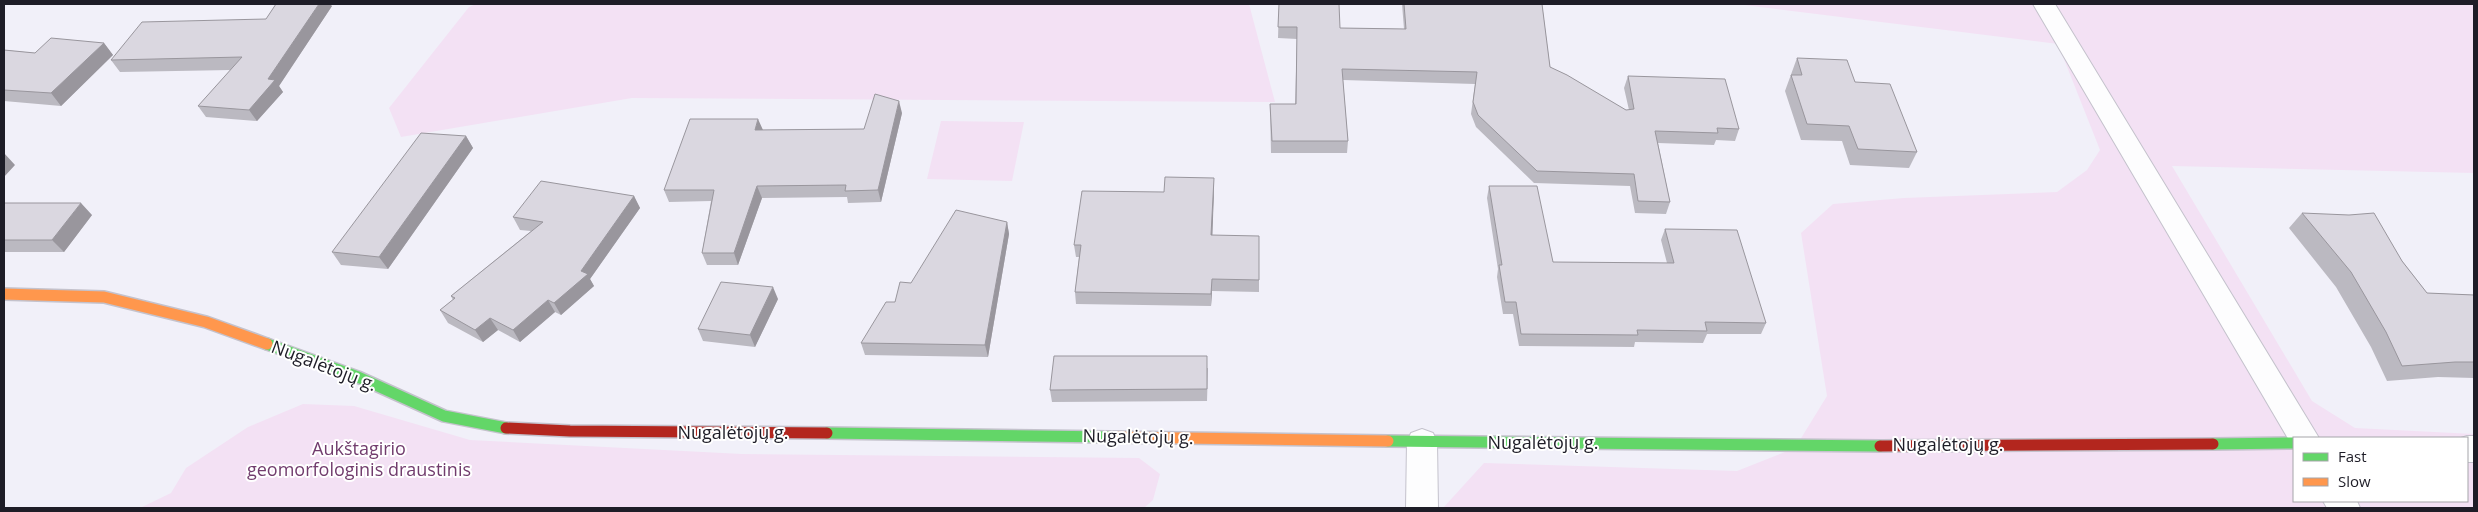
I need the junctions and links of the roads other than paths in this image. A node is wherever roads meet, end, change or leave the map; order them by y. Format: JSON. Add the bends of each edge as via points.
{"nodes":[{"id":1,"x":2044,"y":4,"type":"edge"},
{"id":2,"x":4,"y":294,"type":"edge"},
{"id":3,"x":2303,"y":437,"type":"edge"},
{"id":4,"x":1422,"y":442,"type":"junction"},
{"id":5,"x":2293,"y":443,"type":"edge"},
{"id":6,"x":1422,"y":508,"type":"edge"}],
"edges":[{"from":1,"to":3,"type":"street"},
{"from":2,"to":4,"type":"street","name":"Nugalėtojų g.","via":[[104,297],[206,322],[358,377],[444,416],[496,427],[570,431]]},
{"from":4,"to":5,"type":"street","name":"Nugalėtojų g.","via":[[1816,446]]},
{"from":4,"to":6,"type":"street"}]}
